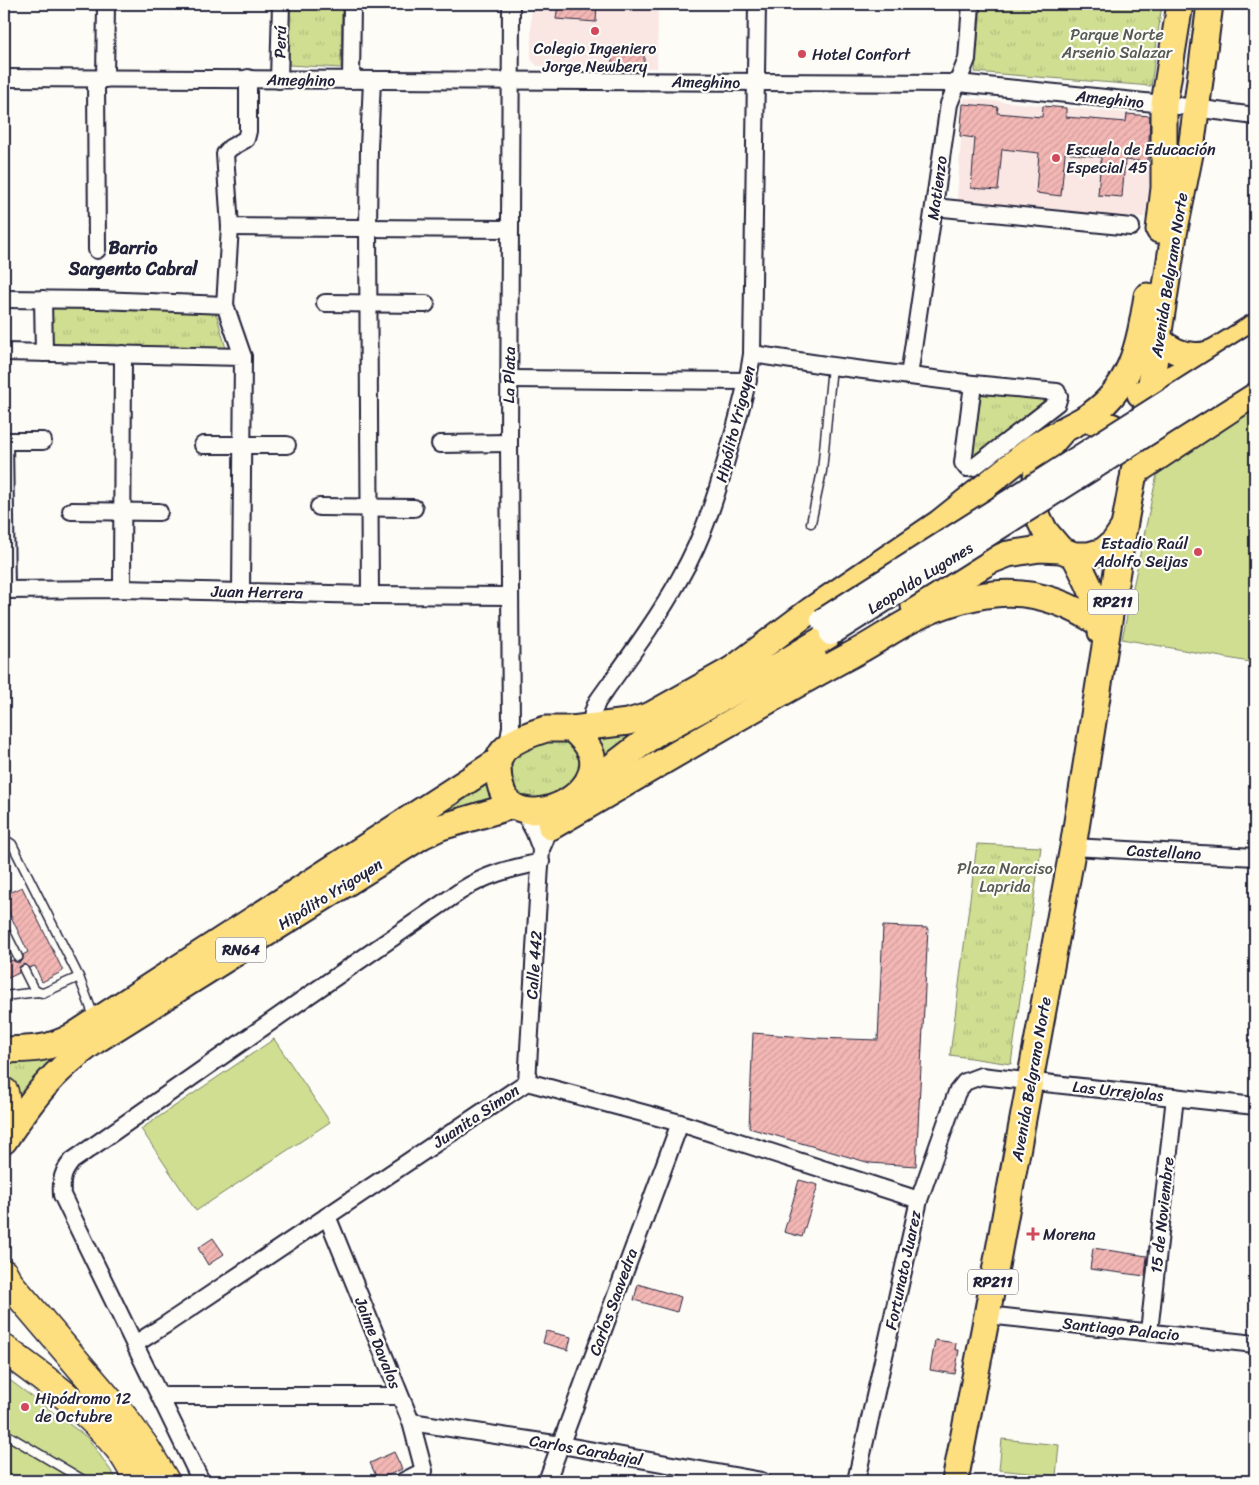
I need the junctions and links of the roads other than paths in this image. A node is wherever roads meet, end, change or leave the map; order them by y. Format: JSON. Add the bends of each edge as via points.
{"nodes":[{"id":1,"x":106,"y":4,"type":"edge"},
{"id":2,"x":281,"y":4,"type":"edge"},
{"id":3,"x":352,"y":4,"type":"edge"},
{"id":4,"x":512,"y":4,"type":"edge"},
{"id":5,"x":757,"y":4,"type":"edge"},
{"id":6,"x":971,"y":4,"type":"edge"},
{"id":7,"x":1180,"y":4,"type":"edge"},
{"id":8,"x":1210,"y":4,"type":"edge"},
{"id":9,"x":4,"y":78,"type":"edge"},
{"id":10,"x":248,"y":78,"type":"junction"},
{"id":11,"x":101,"y":79,"type":"junction"},
{"id":12,"x":280,"y":80,"type":"junction"},
{"id":13,"x":351,"y":80,"type":"junction"},
{"id":14,"x":511,"y":80,"type":"junction"},
{"id":15,"x":372,"y":81,"type":"junction"},
{"id":16,"x":756,"y":82,"type":"junction"},
{"id":17,"x":958,"y":83,"type":"junction"},
{"id":18,"x":1164,"y":104,"type":"junction"},
{"id":19,"x":1197,"y":108,"type":"junction"},
{"id":20,"x":1255,"y":116,"type":"edge"},
{"id":21,"x":934,"y":207,"type":"junction"},
{"id":22,"x":1131,"y":227,"type":"dead end"},
{"id":23,"x":230,"y":228,"type":"junction"},
{"id":24,"x":368,"y":228,"type":"junction"},
{"id":25,"x":510,"y":229,"type":"junction"},
{"id":26,"x":97,"y":250,"type":"dead end"},
{"id":27,"x":4,"y":299,"type":"edge"},
{"id":28,"x":44,"y":299,"type":"junction"},
{"id":29,"x":325,"y":303,"type":"dead end"},
{"id":30,"x":369,"y":303,"type":"junction"},
{"id":31,"x":426,"y":304,"type":"dead end"},
{"id":32,"x":226,"y":305,"type":"junction"},
{"id":33,"x":1255,"y":326,"type":"edge"},
{"id":34,"x":1158,"y":338,"type":"junction"},
{"id":35,"x":1255,"y":345,"type":"edge"},
{"id":36,"x":4,"y":352,"type":"edge"},
{"id":37,"x":44,"y":353,"type":"junction"},
{"id":38,"x":123,"y":354,"type":"junction"},
{"id":39,"x":752,"y":354,"type":"junction"},
{"id":40,"x":1209,"y":354,"type":"junction"},
{"id":41,"x":243,"y":356,"type":"junction"},
{"id":42,"x":832,"y":366,"type":"junction"},
{"id":43,"x":1255,"y":366,"type":"edge"},
{"id":44,"x":909,"y":376,"type":"junction"},
{"id":45,"x":509,"y":379,"type":"junction"},
{"id":46,"x":748,"y":381,"type":"junction"},
{"id":47,"x":973,"y":384,"type":"junction"},
{"id":48,"x":1150,"y":390,"type":"junction"},
{"id":49,"x":1255,"y":392,"type":"edge"},
{"id":50,"x":1081,"y":420,"type":"junction"},
{"id":51,"x":4,"y":440,"type":"edge"},
{"id":52,"x":43,"y":441,"type":"dead end"},
{"id":53,"x":509,"y":443,"type":"junction"},
{"id":54,"x":242,"y":444,"type":"junction"},
{"id":55,"x":440,"y":444,"type":"dead end"},
{"id":56,"x":203,"y":445,"type":"dead end"},
{"id":57,"x":287,"y":445,"type":"dead end"},
{"id":58,"x":1135,"y":465,"type":"junction"},
{"id":59,"x":319,"y":507,"type":"dead end"},
{"id":60,"x":370,"y":508,"type":"junction"},
{"id":61,"x":414,"y":508,"type":"dead end"},
{"id":62,"x":122,"y":510,"type":"junction"},
{"id":63,"x":71,"y":511,"type":"dead end"},
{"id":64,"x":159,"y":512,"type":"dead end"},
{"id":65,"x":811,"y":523,"type":"dead end"},
{"id":66,"x":1124,"y":527,"type":"junction"},
{"id":67,"x":1068,"y":552,"type":"junction"},
{"id":68,"x":952,"y":583,"type":"junction"},
{"id":69,"x":122,"y":589,"type":"junction"},
{"id":70,"x":5,"y":590,"type":"edge"},
{"id":71,"x":241,"y":592,"type":"junction"},
{"id":72,"x":370,"y":595,"type":"junction"},
{"id":73,"x":510,"y":596,"type":"junction"},
{"id":74,"x":912,"y":619,"type":"junction"},
{"id":75,"x":1101,"y":625,"type":"junction"},
{"id":76,"x":827,"y":627,"type":"junction"},
{"id":77,"x":1102,"y":676,"type":"junction"},
{"id":78,"x":735,"y":680,"type":"junction"},
{"id":79,"x":584,"y":735,"type":"junction"},
{"id":80,"x":503,"y":754,"type":"junction"},
{"id":81,"x":578,"y":794,"type":"junction"},
{"id":82,"x":517,"y":808,"type":"junction"},
{"id":83,"x":4,"y":844,"type":"edge"},
{"id":84,"x":544,"y":846,"type":"junction"},
{"id":85,"x":1073,"y":847,"type":"junction"},
{"id":86,"x":1255,"y":857,"type":"edge"},
{"id":87,"x":4,"y":929,"type":"edge"},
{"id":88,"x":18,"y":957,"type":"dead end"},
{"id":89,"x":24,"y":970,"type":"dead end"},
{"id":90,"x":79,"y":977,"type":"junction"},
{"id":91,"x":38,"y":992,"type":"junction"},
{"id":92,"x":4,"y":996,"type":"edge"},
{"id":93,"x":96,"y":1021,"type":"junction"},
{"id":94,"x":4,"y":1050,"type":"edge"},
{"id":95,"x":981,"y":1076,"type":"joint"},
{"id":96,"x":527,"y":1082,"type":"junction"},
{"id":97,"x":1030,"y":1082,"type":"junction"},
{"id":98,"x":4,"y":1092,"type":"edge"},
{"id":99,"x":1175,"y":1097,"type":"junction"},
{"id":100,"x":1255,"y":1106,"type":"edge"},
{"id":101,"x":680,"y":1123,"type":"junction"},
{"id":102,"x":4,"y":1139,"type":"edge"},
{"id":103,"x":918,"y":1200,"type":"junction"},
{"id":104,"x":327,"y":1216,"type":"junction"},
{"id":105,"x":4,"y":1274,"type":"edge"},
{"id":106,"x":987,"y":1315,"type":"junction"},
{"id":107,"x":1149,"y":1332,"type":"junction"},
{"id":108,"x":135,"y":1344,"type":"junction"},
{"id":109,"x":1255,"y":1344,"type":"edge"},
{"id":110,"x":4,"y":1349,"type":"edge"},
{"id":111,"x":160,"y":1396,"type":"junction"},
{"id":112,"x":399,"y":1396,"type":"junction"},
{"id":113,"x":410,"y":1422,"type":"junction"},
{"id":114,"x":4,"y":1433,"type":"edge"},
{"id":115,"x":561,"y":1445,"type":"junction"},
{"id":116,"x":85,"y":1481,"type":"edge"},
{"id":117,"x":140,"y":1481,"type":"edge"},
{"id":118,"x":165,"y":1481,"type":"edge"},
{"id":119,"x":201,"y":1481,"type":"edge"},
{"id":120,"x":404,"y":1481,"type":"edge"},
{"id":121,"x":546,"y":1481,"type":"edge"},
{"id":122,"x":762,"y":1481,"type":"edge"},
{"id":123,"x":856,"y":1481,"type":"edge"},
{"id":124,"x":955,"y":1481,"type":"edge"}],
"edges":[{"from":1,"to":11,"type":"street"},
{"from":2,"to":12,"type":"street","name":"Perú"},
{"from":3,"to":13,"type":"street"},
{"from":4,"to":14,"type":"street","name":"La Plata"},
{"from":5,"to":16,"type":"street","name":"Hipólito Yrigoyen"},
{"from":6,"to":17,"type":"street","name":"Matienzo","via":[[967,59]]},
{"from":7,"to":18,"type":"main road","name":"Avenida Belgrano Norte"},
{"from":8,"to":19,"type":"main road","name":"Avenida Belgrano Norte"},
{"from":9,"to":11,"type":"street","name":"Ameghino"},
{"from":10,"to":11,"type":"street","name":"Ameghino"},
{"from":10,"to":12,"type":"street","name":"Ameghino"},
{"from":10,"to":23,"type":"street","via":[[246,138],[225,154]]},
{"from":11,"to":26,"type":"street"},
{"from":12,"to":13,"type":"street","name":"Ameghino"},
{"from":13,"to":15,"type":"street","name":"Ameghino"},
{"from":14,"to":15,"type":"street","name":"Ameghino"},
{"from":14,"to":16,"type":"street","name":"Ameghino"},
{"from":14,"to":25,"type":"street","name":"La Plata"},
{"from":15,"to":24,"type":"street"},
{"from":16,"to":17,"type":"street","name":"Ameghino"},
{"from":16,"to":39,"type":"street","name":"Hipólito Yrigoyen"},
{"from":17,"to":18,"type":"street","name":"Ameghino"},
{"from":17,"to":21,"type":"street","name":"Matienzo","via":[[949,104]]},
{"from":18,"to":19,"type":"street","name":"Ameghino"},
{"from":18,"to":50,"type":"main road","name":"Avenida Belgrano Norte","via":[[1162,210],[1140,341],[1128,373],[1118,388]]},
{"from":19,"to":20,"type":"street","name":"Ameghino"},
{"from":19,"to":34,"type":"main road","name":"Avenida Belgrano Norte"},
{"from":21,"to":22,"type":"street"},
{"from":21,"to":44,"type":"street","name":"Matienzo"},
{"from":23,"to":24,"type":"street"},
{"from":23,"to":32,"type":"street"},
{"from":24,"to":25,"type":"street"},
{"from":24,"to":30,"type":"street"},
{"from":25,"to":45,"type":"street","name":"La Plata"},
{"from":27,"to":28,"type":"street"},
{"from":28,"to":32,"type":"street"},
{"from":28,"to":37,"type":"street"},
{"from":29,"to":30,"type":"street"},
{"from":30,"to":31,"type":"street"},
{"from":30,"to":60,"type":"street"},
{"from":32,"to":41,"type":"street"},
{"from":33,"to":40,"type":"main road"},
{"from":34,"to":40,"type":"main road","via":[[1166,346],[1184,354]]},
{"from":34,"to":48,"type":"main road","name":"Avenida Belgrano Norte"},
{"from":35,"to":76,"type":"main road","name":"Leopoldo Lugones","bridge":true},
{"from":36,"to":37,"type":"street"},
{"from":37,"to":38,"type":"street"},
{"from":38,"to":41,"type":"street"},
{"from":38,"to":62,"type":"street"},
{"from":39,"to":42,"type":"street"},
{"from":39,"to":46,"type":"street","name":"Hipólito Yrigoyen"},
{"from":40,"to":48,"type":"main road"},
{"from":41,"to":54,"type":"street"},
{"from":42,"to":44,"type":"street"},
{"from":42,"to":65,"type":"lane","via":[[822,471]]},
{"from":43,"to":76,"type":"main road","name":"Leopoldo Lugones","bridge":true},
{"from":44,"to":47,"type":"street"},
{"from":45,"to":46,"type":"street"},
{"from":45,"to":53,"type":"street","name":"La Plata"},
{"from":46,"to":79,"type":"street","name":"Hipólito Yrigoyen","via":[[718,493],[703,530],[659,613],[597,702]]},
{"from":47,"to":47,"type":"street","via":[[963,463],[967,468],[974,467],[1058,403],[1056,392]]},
{"from":48,"to":50,"type":"main road"},
{"from":48,"to":58,"type":"main road","name":"Avenida Belgrano Norte"},
{"from":49,"to":58,"type":"main road"},
{"from":50,"to":58,"type":"main road","via":[[1113,427],[1120,432]]},
{"from":50,"to":67,"type":"main road","via":[[1045,451],[1037,469],[1034,499],[1045,532]]},
{"from":50,"to":78,"type":"main road","via":[[1034,446],[955,511],[811,610]]},
{"from":51,"to":52,"type":"street"},
{"from":51,"to":70,"type":"street"},
{"from":53,"to":55,"type":"street"},
{"from":53,"to":73,"type":"street","name":"La Plata"},
{"from":54,"to":56,"type":"street"},
{"from":54,"to":57,"type":"street"},
{"from":54,"to":71,"type":"street"},
{"from":58,"to":66,"type":"main road"},
{"from":59,"to":60,"type":"street"},
{"from":60,"to":61,"type":"street"},
{"from":60,"to":72,"type":"street"},
{"from":62,"to":63,"type":"street"},
{"from":62,"to":64,"type":"street"},
{"from":62,"to":69,"type":"street"},
{"from":66,"to":67,"type":"main road","via":[[1103,551],[1089,555]]},
{"from":66,"to":77,"type":"main road","name":"Avenida Belgrano Norte","number":"RP211"},
{"from":67,"to":68,"type":"main road","via":[[1040,549],[1008,554]]},
{"from":67,"to":75,"type":"main road","name":"Avenida Belgrano Norte","number":"RP211","via":[[1095,598]]},
{"from":68,"to":74,"type":"main road"},
{"from":68,"to":78,"type":"main road","via":[[842,649]]},
{"from":69,"to":70,"type":"street","name":"Juan Herrera"},
{"from":69,"to":71,"type":"street","name":"Juan Herrera"},
{"from":71,"to":72,"type":"street","name":"Juan Herrera"},
{"from":72,"to":73,"type":"street","name":"Juan Herrera"},
{"from":73,"to":80,"type":"street","name":"La Plata","via":[[511,727]]},
{"from":74,"to":75,"type":"main road","via":[[965,600],[1015,593],[1058,602]]},
{"from":74,"to":84,"type":"main road","via":[[721,726]]},
{"from":75,"to":77,"type":"main road","name":"Avenida Belgrano Norte","number":"RP211"},
{"from":76,"to":78,"type":"main road","name":"Leopoldo Lugones"},
{"from":77,"to":85,"type":"main road","name":"Avenida Belgrano Norte","number":"RP211"},
{"from":78,"to":79,"type":"main road","name":"Leopoldo Lugones","via":[[651,715]]},
{"from":78,"to":81,"type":"main road","name":"Leopoldo Lugones","via":[[653,735]]},
{"from":79,"to":80,"type":"main road","number":"RN64","via":[[546,729],[529,734]]},
{"from":79,"to":81,"type":"main road","via":[[593,766]]},
{"from":80,"to":82,"type":"main road","via":[[498,778],[502,792]]},
{"from":80,"to":93,"type":"main road","name":"Hipólito Yrigoyen","number":"RN64"},
{"from":81,"to":82,"type":"main road","number":"RN64","via":[[550,809]]},
{"from":81,"to":84,"type":"street"},
{"from":82,"to":84,"type":"street","name":"Calle 442"},
{"from":82,"to":102,"type":"main road","name":"Hipólito Yrigoyen","number":"RN64","via":[[441,827],[422,836],[96,1041],[74,1056],[46,1083]]},
{"from":83,"to":90,"type":"lane","via":[[12,844]]},
{"from":84,"to":96,"type":"street","name":"Calle 442"},
{"from":84,"to":108,"type":"street","via":[[462,890],[64,1170],[62,1195]]},
{"from":85,"to":86,"type":"street","name":"Castellano"},
{"from":85,"to":97,"type":"main road","name":"Avenida Belgrano Norte","number":"RP211"},
{"from":87,"to":88,"type":"lane"},
{"from":89,"to":91,"type":"lane"},
{"from":90,"to":91,"type":"lane"},
{"from":90,"to":93,"type":"lane"},
{"from":91,"to":92,"type":"lane"},
{"from":93,"to":94,"type":"main road","name":"Hipólito Yrigoyen","number":"RN64","via":[[42,1049]]},
{"from":95,"to":97,"type":"street","name":"Las Urrejolas"},
{"from":95,"to":103,"type":"street","name":"Fortunato Juarez","via":[[965,1082],[957,1092]]},
{"from":96,"to":101,"type":"street","name":"Juanita Simon"},
{"from":96,"to":104,"type":"street","name":"Juanita Simon"},
{"from":97,"to":99,"type":"street","name":"Las Urrejolas"},
{"from":97,"to":106,"type":"main road","name":"Avenida Belgrano Norte","number":"RP211"},
{"from":98,"to":102,"type":"highway","number":"RN64","via":[[7,1119]]},
{"from":99,"to":100,"type":"street","name":"Las Urrejolas"},
{"from":99,"to":107,"type":"street","name":"15 de Noviembre"},
{"from":101,"to":103,"type":"street","name":"Juanita Simon"},
{"from":101,"to":115,"type":"street","name":"Carlos Saavedra"},
{"from":103,"to":123,"type":"street","name":"Fortunato Juarez"},
{"from":104,"to":108,"type":"street","name":"Juanita Simon"},
{"from":104,"to":112,"type":"street","name":"Jaime Davalos"},
{"from":105,"to":118,"type":"highway","via":[[123,1417]]},
{"from":106,"to":107,"type":"street","name":"Santiago Palacio"},
{"from":106,"to":124,"type":"main road","name":"Avenida Belgrano Norte","number":"RP211"},
{"from":107,"to":109,"type":"street","name":"Santiago Palacio"},
{"from":108,"to":111,"type":"street"},
{"from":110,"to":117,"type":"highway","via":[[90,1416],[118,1447]]},
{"from":111,"to":112,"type":"street"},
{"from":111,"to":119,"type":"street"},
{"from":112,"to":113,"type":"street","name":"Jaime Davalos"},
{"from":113,"to":115,"type":"street","name":"Carlos Carabajal"},
{"from":113,"to":120,"type":"street","name":"Jaime Davalos","via":[[424,1472]]},
{"from":114,"to":116,"type":"lane"},
{"from":115,"to":121,"type":"street","name":"Carlos Saavedra"},
{"from":115,"to":122,"type":"street","name":"Carlos Carabajal"}]}
